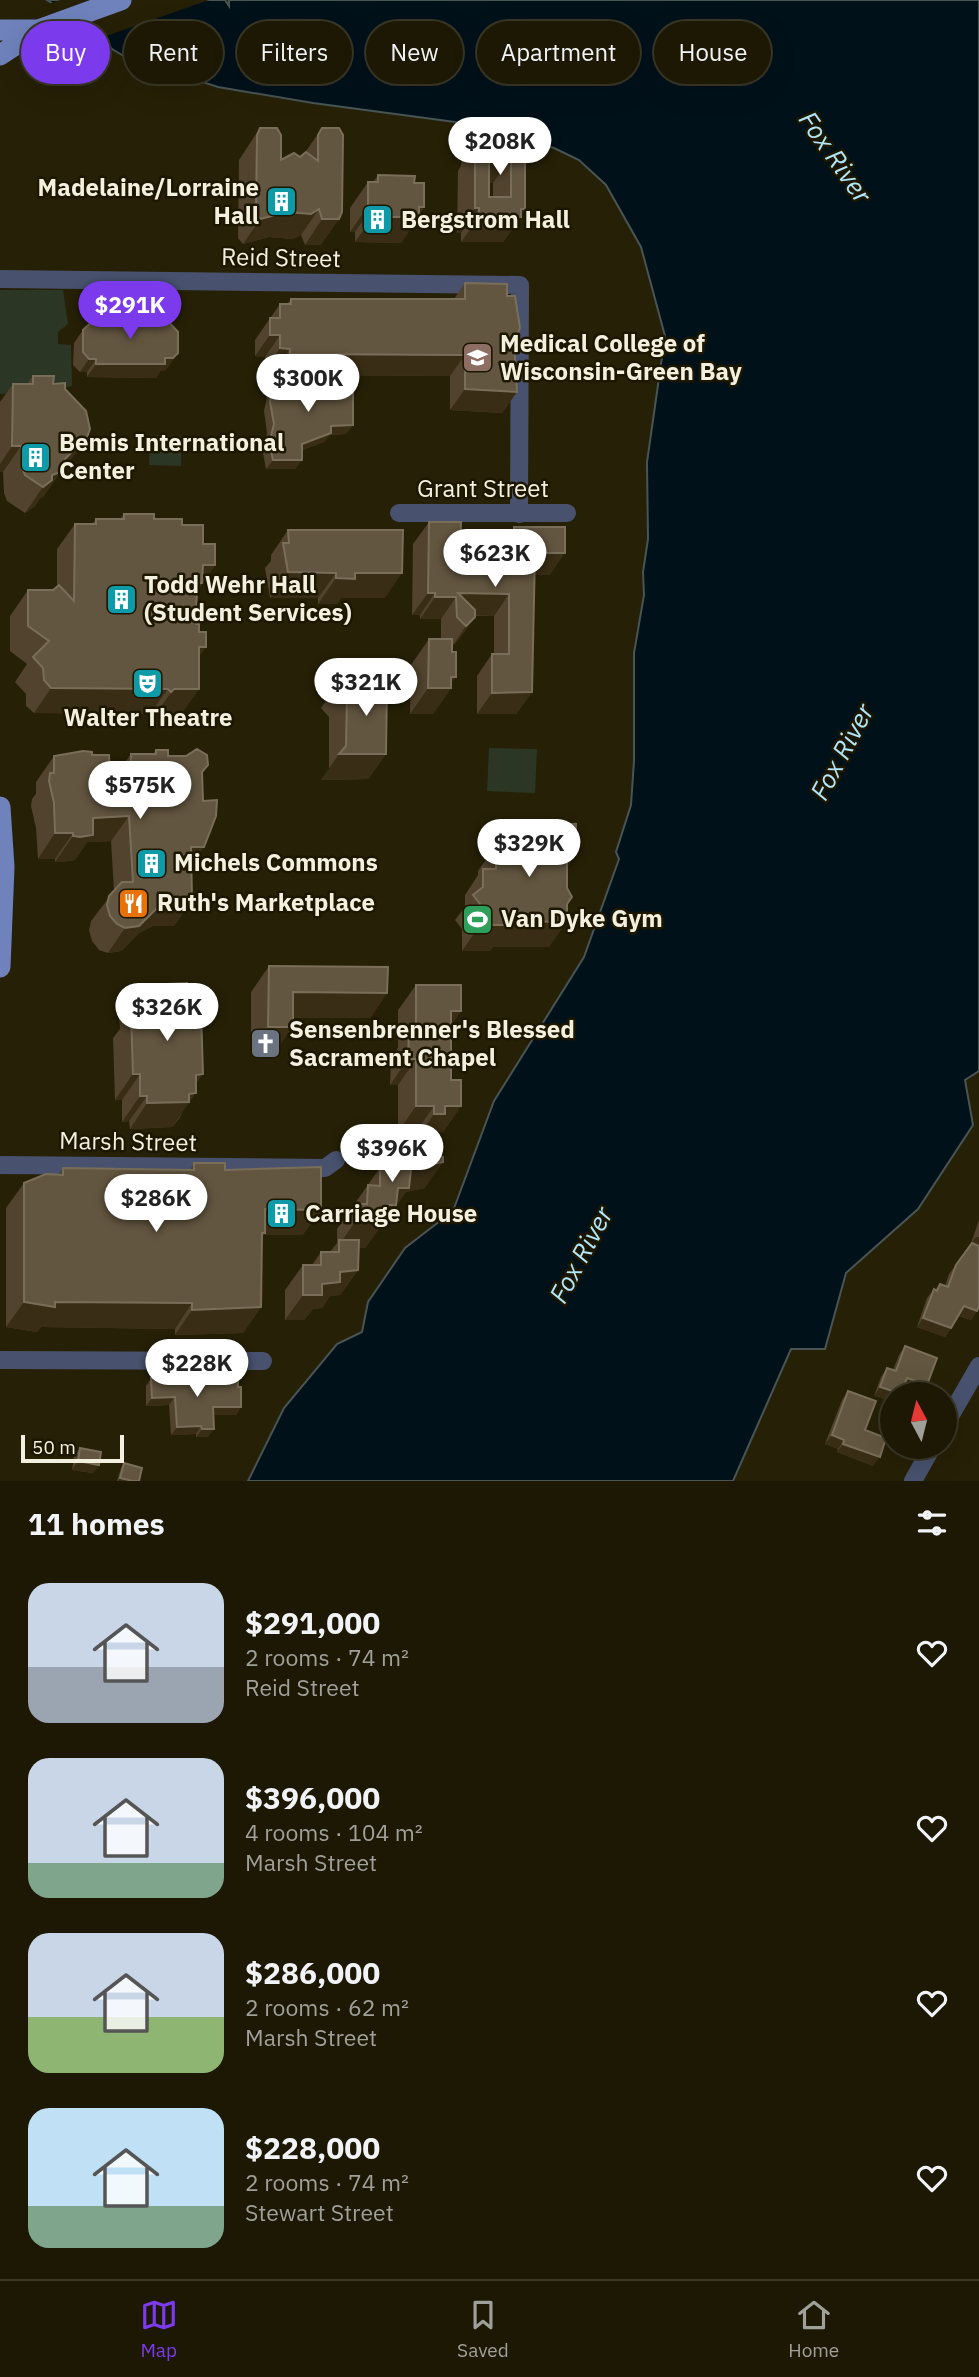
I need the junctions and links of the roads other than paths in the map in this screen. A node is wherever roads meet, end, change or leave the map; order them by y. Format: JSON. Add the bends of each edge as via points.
{"nodes":[{"id":1,"x":121,"y":0,"type":"edge"},
{"id":2,"x":63,"y":21,"type":"edge"},
{"id":3,"x":0,"y":30,"type":"edge"},
{"id":4,"x":21,"y":30,"type":"edge"},
{"id":5,"x":21,"y":41,"type":"edge"},
{"id":6,"x":0,"y":55,"type":"edge"},
{"id":7,"x":0,"y":279,"type":"edge"},
{"id":8,"x":398,"y":513,"type":"dead end"},
{"id":9,"x":567,"y":513,"type":"dead end"},
{"id":10,"x":519,"y":514,"type":"junction"},
{"id":11,"x":0,"y":807,"type":"edge"},
{"id":12,"x":0,"y":967,"type":"edge"},
{"id":13,"x":336,"y":1160,"type":"dead end"},
{"id":14,"x":0,"y":1165,"type":"edge"},
{"id":15,"x":0,"y":1360,"type":"edge"},
{"id":16,"x":264,"y":1361,"type":"dead end"},
{"id":17,"x":979,"y":1366,"type":"edge"},
{"id":18,"x":957,"y":1404,"type":"edge"},
{"id":19,"x":925,"y":1460,"type":"edge"},
{"id":20,"x":913,"y":1481,"type":"edge"}],
"edges":[{"from":1,"to":2,"type":"main road"},
{"from":3,"to":4,"type":"main road"},
{"from":5,"to":6,"type":"main road"},
{"from":7,"to":10,"type":"street","name":"Reid Street","via":[[520,285]]},
{"from":8,"to":10,"type":"street","name":"Grant Street"},
{"from":9,"to":10,"type":"street","name":"Grant Street"},
{"from":11,"to":12,"type":"main road","via":[[4,867]]},
{"from":13,"to":14,"type":"street","name":"Marsh Street","via":[[325,1168]]},
{"from":15,"to":16,"type":"street"},
{"from":17,"to":18,"type":"street"},
{"from":19,"to":20,"type":"street"}]}
